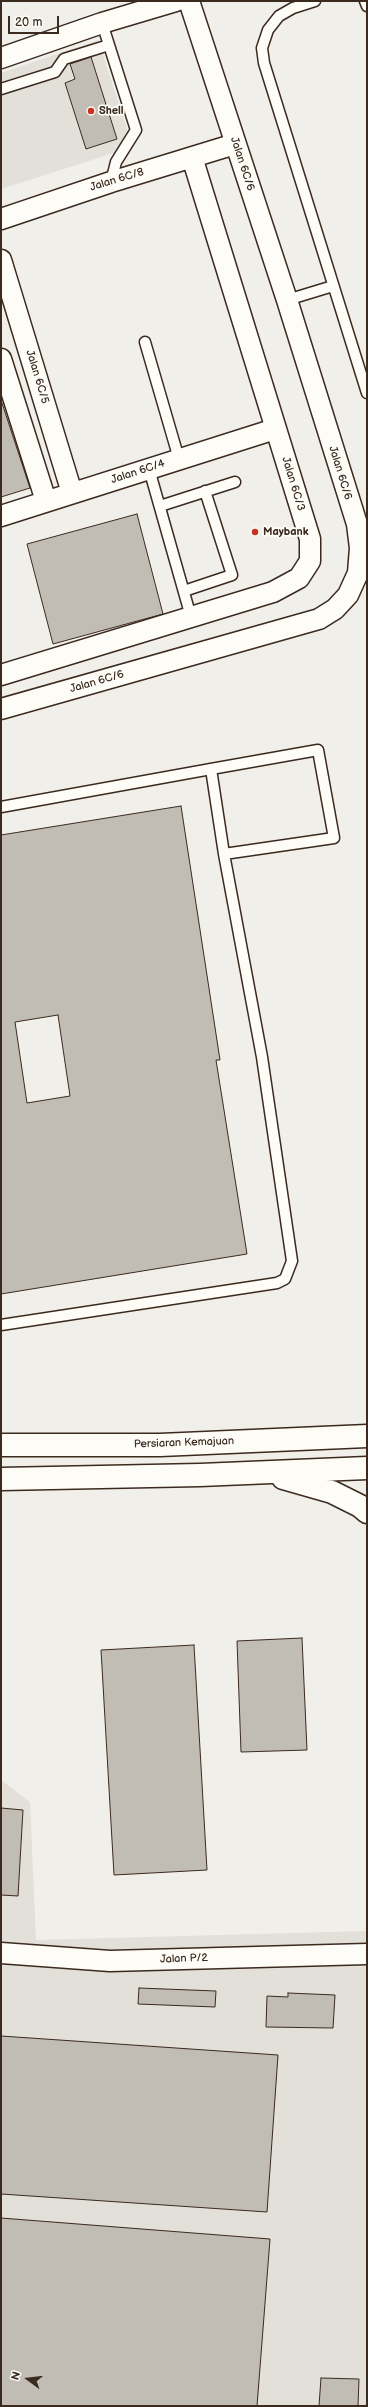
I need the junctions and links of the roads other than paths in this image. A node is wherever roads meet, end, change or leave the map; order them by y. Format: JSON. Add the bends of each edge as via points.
{"nodes":[{"id":1,"x":176,"y":1,"type":"edge"},
{"id":2,"x":189,"y":1,"type":"edge"},
{"id":3,"x":315,"y":1,"type":"edge"},
{"id":4,"x":365,"y":1,"type":"edge"},
{"id":5,"x":367,"y":6,"type":"edge"},
{"id":6,"x":102,"y":23,"type":"junction"},
{"id":7,"x":109,"y":45,"type":"junction"},
{"id":8,"x":1,"y":58,"type":"edge"},
{"id":9,"x":1,"y":89,"type":"edge"},
{"id":10,"x":235,"y":144,"type":"junction"},
{"id":11,"x":192,"y":157,"type":"junction"},
{"id":12,"x":111,"y":182,"type":"junction"},
{"id":13,"x":1,"y":219,"type":"edge"},
{"id":14,"x":1,"y":260,"type":"edge"},
{"id":15,"x":333,"y":286,"type":"junction"},
{"id":16,"x":287,"y":300,"type":"junction"},
{"id":17,"x":145,"y":342,"type":"dead end"},
{"id":18,"x":1,"y":359,"type":"edge"},
{"id":19,"x":367,"y":393,"type":"edge"},
{"id":20,"x":276,"y":429,"type":"junction"},
{"id":21,"x":179,"y":459,"type":"junction"},
{"id":22,"x":149,"y":469,"type":"junction"},
{"id":23,"x":235,"y":482,"type":"dead end"},
{"id":24,"x":205,"y":491,"type":"junction"},
{"id":25,"x":72,"y":494,"type":"junction"},
{"id":26,"x":46,"y":502,"type":"junction"},
{"id":27,"x":160,"y":506,"type":"junction"},
{"id":28,"x":1,"y":516,"type":"edge"},
{"id":29,"x":184,"y":590,"type":"junction"},
{"id":30,"x":191,"y":617,"type":"junction"},
{"id":31,"x":1,"y":675,"type":"edge"},
{"id":32,"x":1,"y":709,"type":"edge"},
{"id":33,"x":211,"y":769,"type":"junction"},
{"id":34,"x":1,"y":807,"type":"edge"},
{"id":35,"x":224,"y":854,"type":"junction"},
{"id":36,"x":1,"y":1325,"type":"edge"},
{"id":37,"x":367,"y":1436,"type":"edge"},
{"id":38,"x":1,"y":1445,"type":"edge"},
{"id":39,"x":367,"y":1468,"type":"edge"},
{"id":40,"x":263,"y":1472,"type":"junction"},
{"id":41,"x":1,"y":1479,"type":"edge"},
{"id":42,"x":367,"y":1512,"type":"edge"},
{"id":43,"x":1,"y":1953,"type":"edge"},
{"id":44,"x":367,"y":1954,"type":"edge"}],
"edges":[{"from":1,"to":6,"type":"street"},
{"from":2,"to":10,"type":"street","name":"Jalan 6C/6"},
{"from":3,"to":15,"type":"lane","via":[[279,16],[268,30],[262,48],[264,63]]},
{"from":4,"to":5,"type":"lane"},
{"from":6,"to":7,"type":"lane"},
{"from":6,"to":8,"type":"street"},
{"from":7,"to":9,"type":"lane","via":[[64,59],[55,72]]},
{"from":7,"to":12,"type":"lane","via":[[136,130],[116,162]]},
{"from":10,"to":11,"type":"street","name":"Jalan 6C/8"},
{"from":10,"to":16,"type":"street","name":"Jalan 6C/6"},
{"from":11,"to":12,"type":"street","name":"Jalan 6C/8"},
{"from":11,"to":20,"type":"street","name":"Jalan 6C/3"},
{"from":12,"to":13,"type":"street","name":"Jalan 6C/8"},
{"from":14,"to":25,"type":"street","name":"Jalan 6C/5"},
{"from":15,"to":16,"type":"lane"},
{"from":15,"to":19,"type":"lane"},
{"from":16,"to":32,"type":"street","name":"Jalan 6C/6","via":[[357,524],[360,548],[358,573],[348,595],[335,610],[319,619]]},
{"from":17,"to":21,"type":"lane"},
{"from":18,"to":26,"type":"street"},
{"from":20,"to":21,"type":"street","name":"Jalan 6C/4"},
{"from":20,"to":30,"type":"street","name":"Jalan 6C/3","via":[[310,539],[310,561],[299,578],[274,592]]},
{"from":21,"to":22,"type":"street","name":"Jalan 6C/4"},
{"from":22,"to":25,"type":"street","name":"Jalan 6C/4"},
{"from":22,"to":27,"type":"lane"},
{"from":23,"to":24,"type":"lane"},
{"from":24,"to":27,"type":"lane"},
{"from":24,"to":29,"type":"lane","via":[[232,575]]},
{"from":25,"to":26,"type":"street","name":"Jalan 6C/4"},
{"from":26,"to":28,"type":"street","name":"Jalan 6C/4"},
{"from":27,"to":29,"type":"lane"},
{"from":29,"to":30,"type":"lane"},
{"from":30,"to":31,"type":"street","name":"Jalan 6C/3"},
{"from":33,"to":34,"type":"lane"},
{"from":33,"to":35,"type":"lane"},
{"from":33,"to":35,"type":"lane","via":[[318,750],[334,838]]},
{"from":35,"to":36,"type":"lane","via":[[262,1057],[292,1261],[290,1272],[285,1279],[277,1282]]},
{"from":37,"to":38,"type":"main road","name":"Persiaran Kemajuan","via":[[160,1445]]},
{"from":39,"to":40,"type":"main road"},
{"from":40,"to":41,"type":"main road"},
{"from":40,"to":42,"type":"main road","via":[[332,1492]]},
{"from":43,"to":44,"type":"street","name":"Jalan P/2","via":[[110,1961]]}]}
